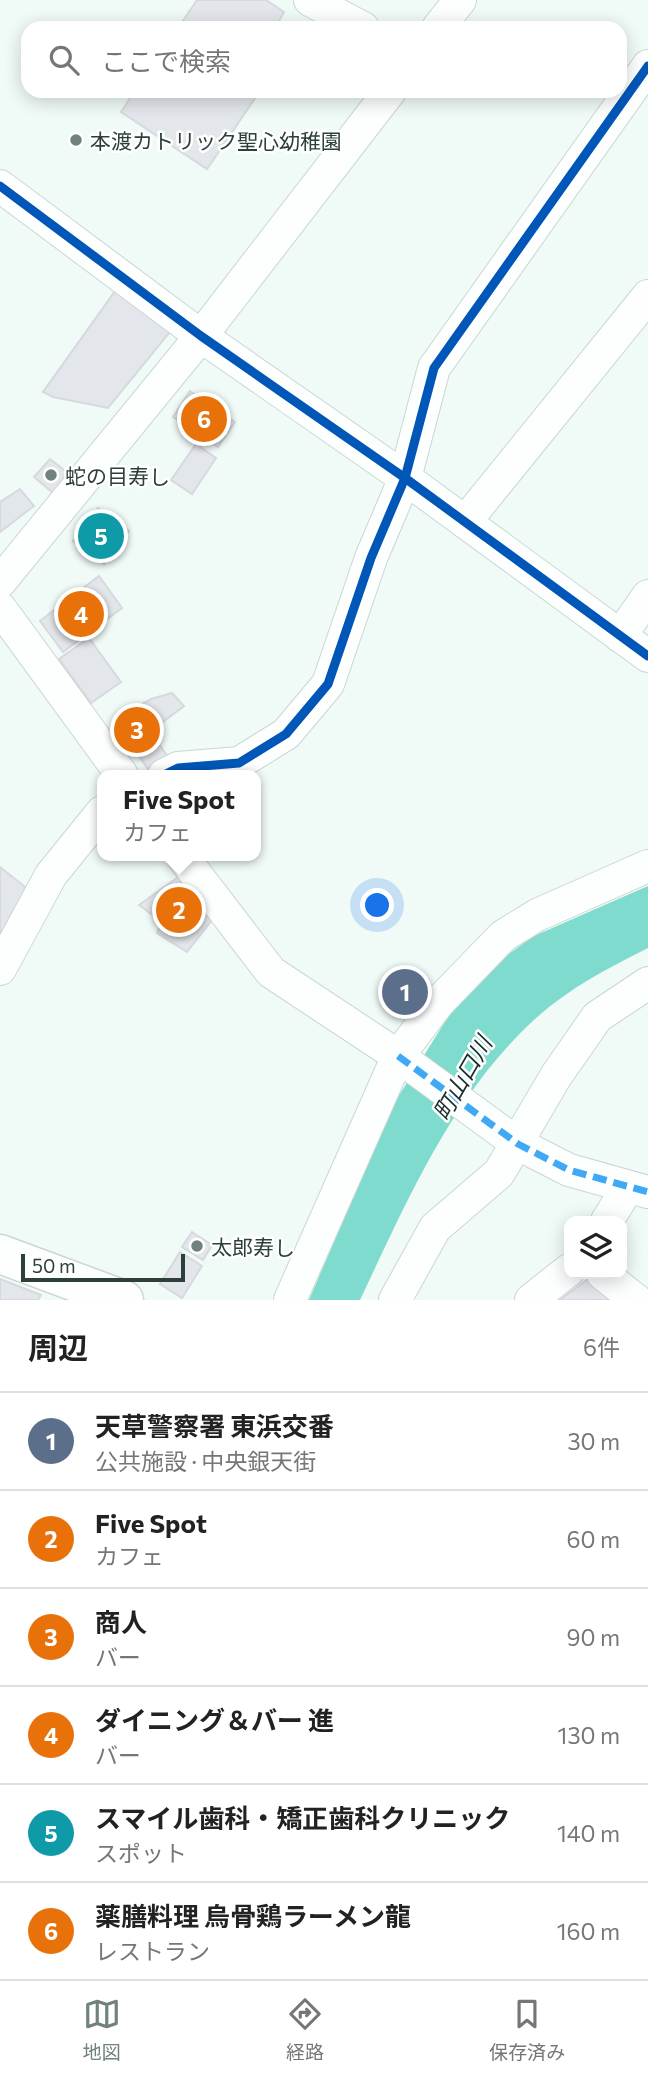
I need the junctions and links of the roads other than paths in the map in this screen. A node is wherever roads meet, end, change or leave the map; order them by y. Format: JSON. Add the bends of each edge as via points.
{"nodes":[{"id":1,"x":310,"y":0,"type":"edge"},
{"id":2,"x":460,"y":0,"type":"edge"},
{"id":3,"x":350,"y":21,"type":"edge"},
{"id":4,"x":444,"y":21,"type":"edge"},
{"id":5,"x":643,"y":85,"type":"edge"},
{"id":6,"x":385,"y":98,"type":"edge"},
{"id":7,"x":0,"y":186,"type":"edge"},
{"id":8,"x":648,"y":296,"type":"edge"},
{"id":9,"x":201,"y":336,"type":"junction"},
{"id":10,"x":405,"y":478,"type":"junction"},
{"id":11,"x":465,"y":522,"type":"junction"},
{"id":12,"x":0,"y":582,"type":"edge"},
{"id":13,"x":648,"y":596,"type":"edge"},
{"id":14,"x":0,"y":608,"type":"edge"},
{"id":15,"x":620,"y":636,"type":"junction"},
{"id":16,"x":648,"y":656,"type":"edge"},
{"id":17,"x":118,"y":770,"type":"edge"},
{"id":18,"x":174,"y":770,"type":"edge"},
{"id":19,"x":97,"y":818,"type":"edge"},
{"id":20,"x":186,"y":861,"type":"edge"},
{"id":21,"x":648,"y":866,"type":"edge"},
{"id":22,"x":0,"y":969,"type":"edge"},
{"id":23,"x":648,"y":983,"type":"edge"},
{"id":24,"x":402,"y":1060,"type":"junction"},
{"id":25,"x":518,"y":1144,"type":"junction"},
{"id":26,"x":638,"y":1190,"type":"edge"},
{"id":27,"x":612,"y":1216,"type":"edge"},
{"id":28,"x":0,"y":1254,"type":"edge"},
{"id":29,"x":564,"y":1274,"type":"edge"},
{"id":30,"x":609,"y":1279,"type":"edge"},
{"id":31,"x":124,"y":1300,"type":"edge"},
{"id":32,"x":290,"y":1300,"type":"edge"},
{"id":33,"x":395,"y":1300,"type":"edge"},
{"id":34,"x":531,"y":1300,"type":"edge"},
{"id":35,"x":636,"y":1300,"type":"edge"}],
"edges":[{"from":1,"to":3,"type":"street"},
{"from":2,"to":4,"type":"street"},
{"from":5,"to":10,"type":"street","via":[[434,368]]},
{"from":6,"to":9,"type":"street"},
{"from":7,"to":9,"type":"street"},
{"from":8,"to":11,"type":"street"},
{"from":9,"to":10,"type":"street"},
{"from":9,"to":12,"type":"street"},
{"from":10,"to":11,"type":"street"},
{"from":10,"to":18,"type":"street","via":[[371,558],[328,684],[286,734],[239,762]]},
{"from":11,"to":15,"type":"street"},
{"from":13,"to":15,"type":"street"},
{"from":14,"to":17,"type":"street"},
{"from":15,"to":16,"type":"street"},
{"from":19,"to":22,"type":"street","via":[[51,875]]},
{"from":20,"to":24,"type":"street","via":[[271,972]]},
{"from":21,"to":24,"type":"street","via":[[537,915],[503,936],[439,1002]]},
{"from":23,"to":25,"type":"street","via":[[597,1017],[556,1076]]},
{"from":24,"to":25,"type":"street"},
{"from":24,"to":32,"type":"street"},
{"from":25,"to":26,"type":"street","via":[[569,1170]]},
{"from":25,"to":33,"type":"street","via":[[499,1174],[435,1228]]},
{"from":26,"to":27,"type":"street"},
{"from":28,"to":31,"type":"main road"},
{"from":29,"to":34,"type":"street"},
{"from":30,"to":35,"type":"street"}]}
